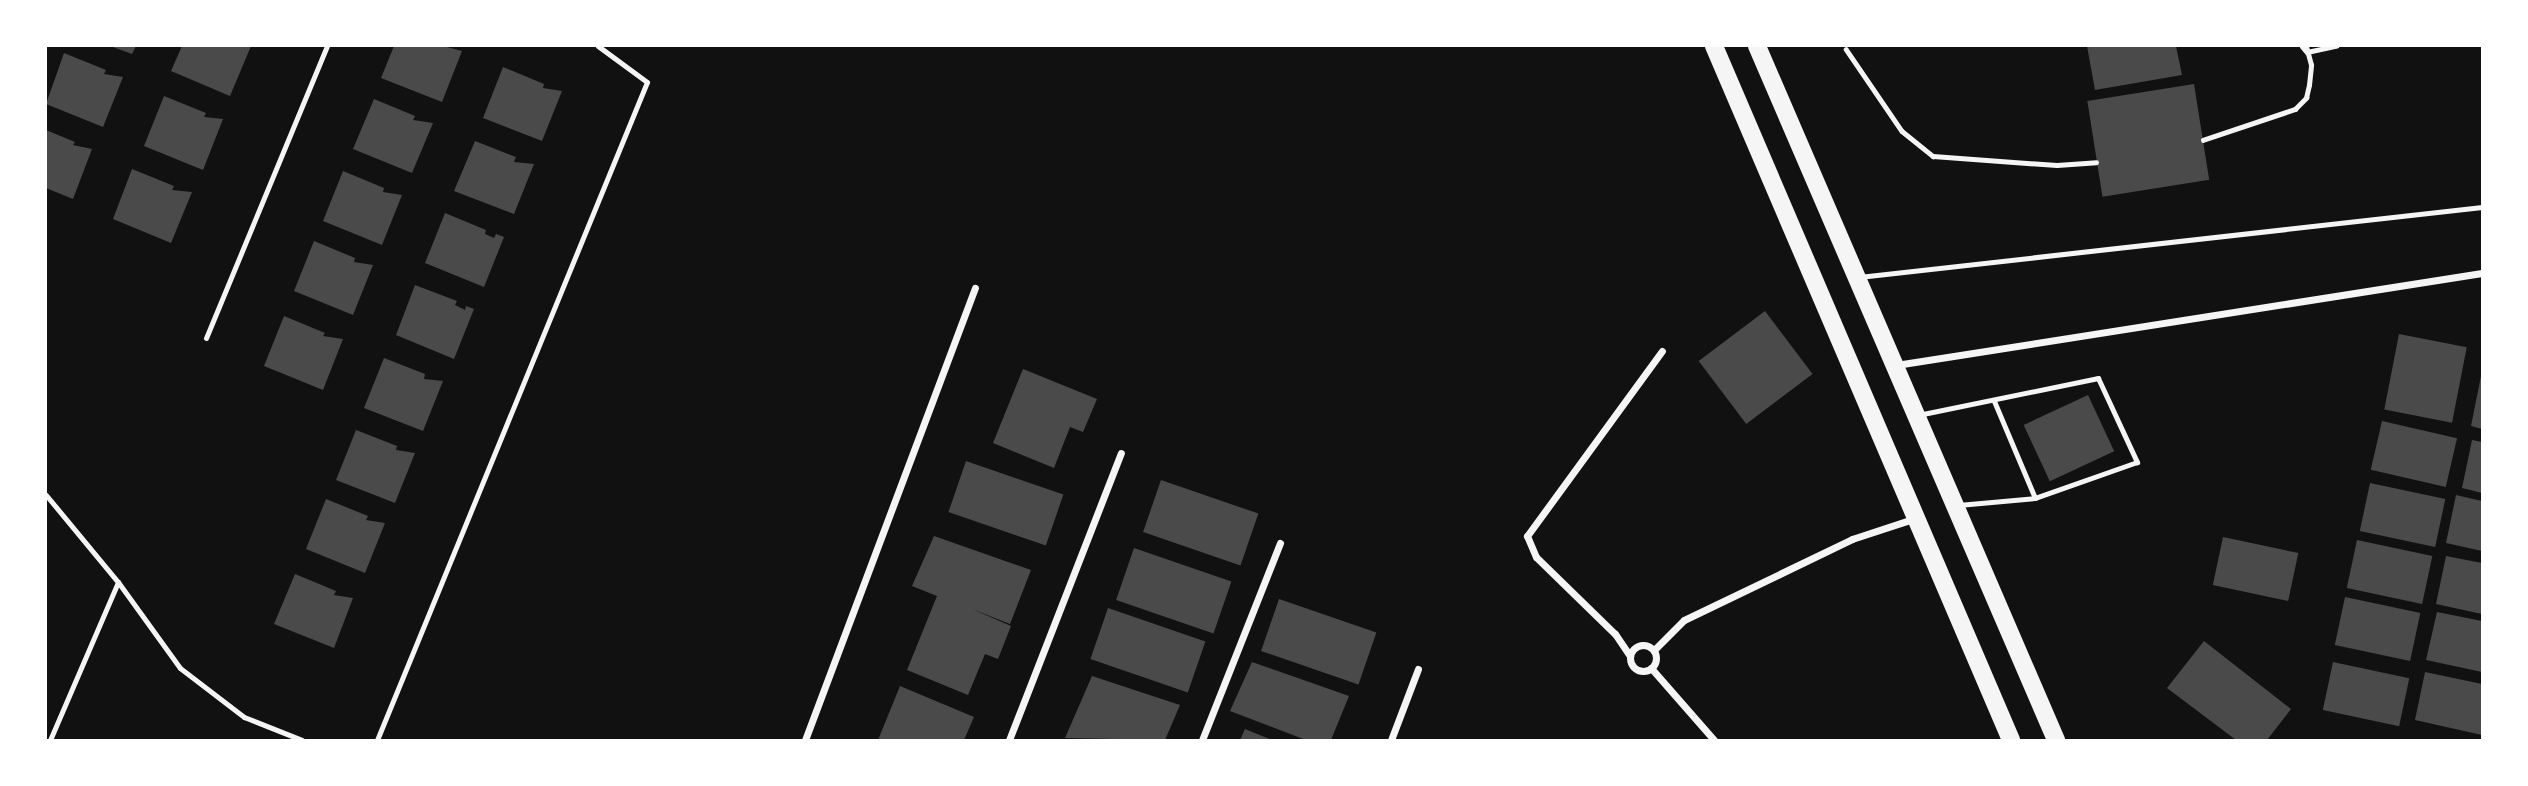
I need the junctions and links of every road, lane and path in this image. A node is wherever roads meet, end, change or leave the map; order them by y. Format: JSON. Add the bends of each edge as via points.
{"nodes":[{"id":1,"x":327,"y":46,"type":"edge"},
{"id":2,"x":598,"y":46,"type":"edge"},
{"id":3,"x":1714,"y":46,"type":"edge"},
{"id":4,"x":1757,"y":46,"type":"edge"},
{"id":5,"x":2336,"y":46,"type":"edge"},
{"id":6,"x":2305,"y":48,"type":"edge"},
{"id":7,"x":1846,"y":49,"type":"dead end"},
{"id":8,"x":2203,"y":140,"type":"dead end"},
{"id":9,"x":2096,"y":162,"type":"dead end"},
{"id":10,"x":2483,"y":207,"type":"edge"},
{"id":11,"x":2483,"y":273,"type":"edge"},
{"id":12,"x":1856,"y":277,"type":"junction"},
{"id":13,"x":975,"y":288,"type":"dead end"},
{"id":14,"x":206,"y":338,"type":"dead end"},
{"id":15,"x":1662,"y":351,"type":"dead end"},
{"id":16,"x":1896,"y":365,"type":"junction"},
{"id":17,"x":1994,"y":401,"type":"junction"},
{"id":18,"x":1918,"y":415,"type":"junction"},
{"id":19,"x":1121,"y":453,"type":"dead end"},
{"id":20,"x":46,"y":495,"type":"edge"},
{"id":21,"x":2035,"y":498,"type":"junction"},
{"id":22,"x":1955,"y":505,"type":"junction"},
{"id":23,"x":1916,"y":518,"type":"junction"},
{"id":24,"x":1280,"y":543,"type":"dead end"},
{"id":25,"x":118,"y":582,"type":"junction"},
{"id":26,"x":1654,"y":650,"type":"junction"},
{"id":27,"x":1630,"y":656,"type":"junction"},
{"id":28,"x":1651,"y":668,"type":"junction"},
{"id":29,"x":1418,"y":669,"type":"dead end"},
{"id":30,"x":50,"y":740,"type":"edge"},
{"id":31,"x":302,"y":740,"type":"edge"},
{"id":32,"x":377,"y":740,"type":"edge"},
{"id":33,"x":805,"y":740,"type":"edge"},
{"id":34,"x":1009,"y":740,"type":"edge"},
{"id":35,"x":1202,"y":740,"type":"edge"},
{"id":36,"x":1391,"y":740,"type":"edge"},
{"id":37,"x":1714,"y":740,"type":"edge"},
{"id":38,"x":2011,"y":740,"type":"edge"},
{"id":39,"x":2056,"y":740,"type":"edge"}],
"edges":[{"from":1,"to":14,"type":"lane"},
{"from":2,"to":32,"type":"lane","via":[[647,82]]},
{"from":3,"to":23,"type":"main road"},
{"from":4,"to":12,"type":"main road"},
{"from":5,"to":6,"type":"path"},
{"from":6,"to":8,"type":"path","via":[[2311,65],[2306,98],[2295,109]]},
{"from":7,"to":9,"type":"path","via":[[1902,131],[1933,156],[2057,165]]},
{"from":10,"to":12,"type":"lane"},
{"from":11,"to":16,"type":"street"},
{"from":12,"to":16,"type":"main road"},
{"from":13,"to":33,"type":"street"},
{"from":15,"to":27,"type":"street","via":[[1527,536],[1536,557],[1615,634]]},
{"from":16,"to":18,"type":"main road"},
{"from":17,"to":18,"type":"lane"},
{"from":17,"to":21,"type":"lane"},
{"from":17,"to":21,"type":"lane","via":[[2098,378],[2137,462]]},
{"from":18,"to":22,"type":"main road"},
{"from":19,"to":34,"type":"street"},
{"from":20,"to":25,"type":"lane"},
{"from":21,"to":22,"type":"lane"},
{"from":22,"to":39,"type":"main road"},
{"from":23,"to":26,"type":"street","via":[[1852,539],[1684,620]]},
{"from":23,"to":38,"type":"main road"},
{"from":24,"to":35,"type":"street"},
{"from":25,"to":30,"type":"lane"},
{"from":25,"to":31,"type":"lane","via":[[180,668],[244,717]]},
{"from":26,"to":27,"type":"street","via":[[1640,645]]},
{"from":26,"to":28,"type":"street","via":[[1656,660]]},
{"from":27,"to":28,"type":"street","via":[[1636,669]]},
{"from":28,"to":37,"type":"street"},
{"from":29,"to":36,"type":"street"}]}
